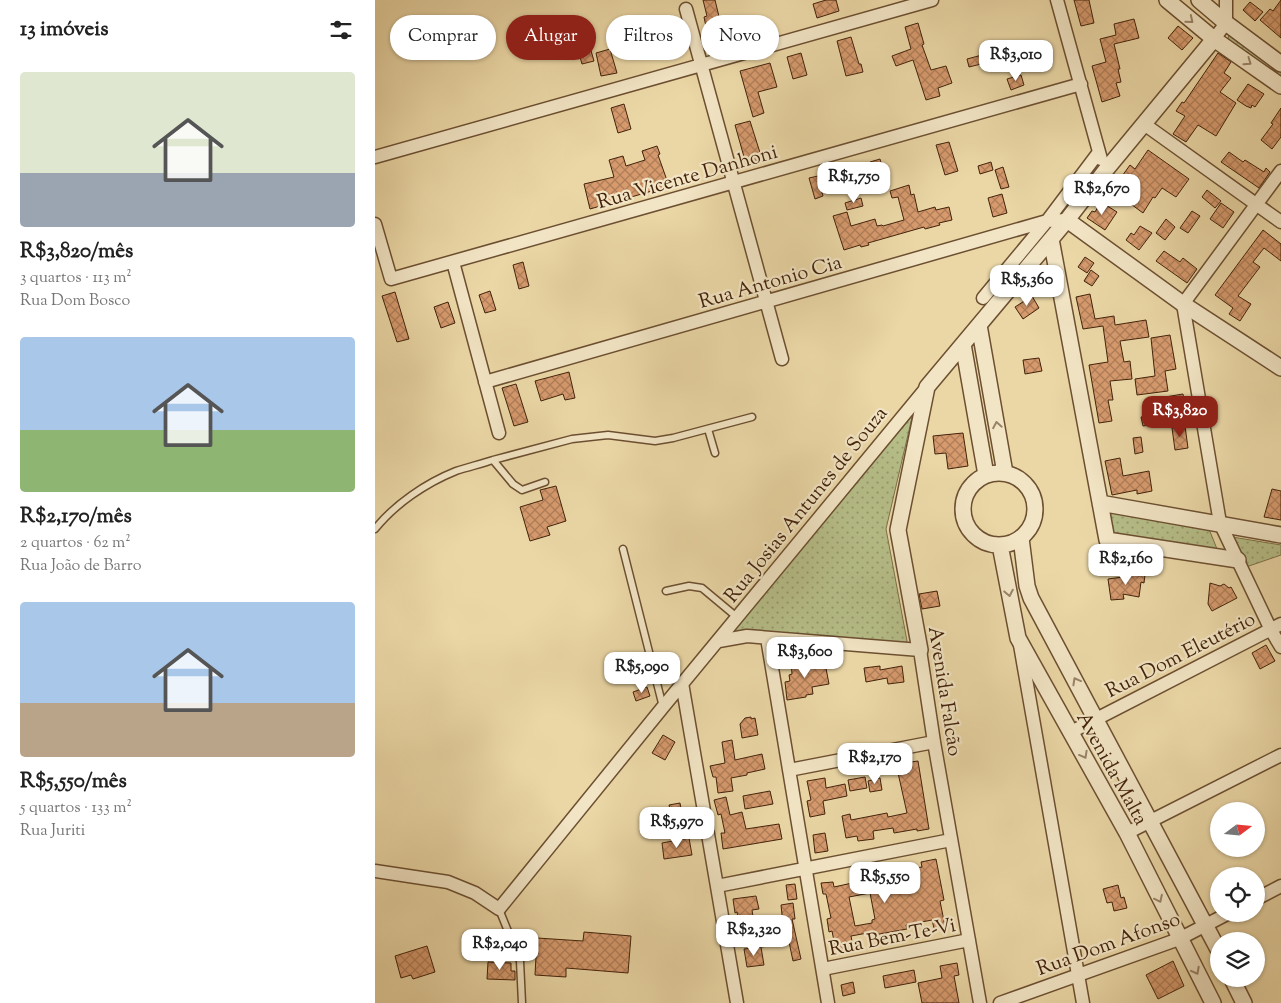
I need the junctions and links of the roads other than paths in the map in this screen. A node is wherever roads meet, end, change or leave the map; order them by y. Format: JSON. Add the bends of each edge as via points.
{"nodes":[{"id":1,"x":932,"y":0,"type":"edge"},
{"id":2,"x":1057,"y":0,"type":"edge"},
{"id":3,"x":1167,"y":0,"type":"edge"},
{"id":4,"x":1199,"y":0,"type":"edge"},
{"id":5,"x":1226,"y":0,"type":"edge"},
{"id":6,"x":685,"y":9,"type":"dead end"},
{"id":7,"x":1226,"y":23,"type":"junction"},
{"id":8,"x":1214,"y":39,"type":"junction"},
{"id":9,"x":1281,"y":64,"type":"edge"},
{"id":10,"x":702,"y":65,"type":"junction"},
{"id":11,"x":1081,"y":84,"type":"junction"},
{"id":12,"x":1281,"y":86,"type":"edge"},
{"id":13,"x":1144,"y":124,"type":"junction"},
{"id":14,"x":1099,"y":152,"type":"junction"},
{"id":15,"x":375,"y":157,"type":"edge"},
{"id":16,"x":1105,"y":171,"type":"junction"},
{"id":17,"x":1281,"y":171,"type":"edge"},
{"id":18,"x":734,"y":182,"type":"junction"},
{"id":19,"x":1257,"y":204,"type":"junction"},
{"id":20,"x":1067,"y":220,"type":"junction"},
{"id":21,"x":1047,"y":221,"type":"junction"},
{"id":22,"x":1281,"y":222,"type":"edge"},
{"id":23,"x":375,"y":224,"type":"edge"},
{"id":24,"x":1051,"y":239,"type":"junction"},
{"id":25,"x":377,"y":241,"type":"edge"},
{"id":26,"x":453,"y":262,"type":"junction"},
{"id":27,"x":983,"y":298,"type":"dead end"},
{"id":28,"x":767,"y":301,"type":"junction"},
{"id":29,"x":1183,"y":304,"type":"junction"},
{"id":30,"x":979,"y":325,"type":"junction"},
{"id":31,"x":963,"y":344,"type":"junction"},
{"id":32,"x":782,"y":359,"type":"dead end"},
{"id":33,"x":1281,"y":368,"type":"edge"},
{"id":34,"x":485,"y":382,"type":"junction"},
{"id":35,"x":927,"y":387,"type":"junction"},
{"id":36,"x":752,"y":417,"type":"dead end"},
{"id":37,"x":708,"y":429,"type":"junction"},
{"id":38,"x":499,"y":433,"type":"dead end"},
{"id":39,"x":715,"y":453,"type":"dead end"},
{"id":40,"x":493,"y":460,"type":"junction"},
{"id":41,"x":1005,"y":473,"type":"junction"},
{"id":42,"x":986,"y":475,"type":"junction"},
{"id":43,"x":545,"y":482,"type":"dead end"},
{"id":44,"x":1100,"y":502,"type":"junction"},
{"id":45,"x":1220,"y":524,"type":"junction"},
{"id":46,"x":375,"y":529,"type":"edge"},
{"id":47,"x":1281,"y":535,"type":"edge"},
{"id":48,"x":1021,"y":538,"type":"junction"},
{"id":49,"x":1000,"y":545,"type":"junction"},
{"id":50,"x":623,"y":549,"type":"dead end"},
{"id":51,"x":1238,"y":560,"type":"junction"},
{"id":52,"x":667,"y":591,"type":"dead end"},
{"id":53,"x":738,"y":618,"type":"junction"},
{"id":54,"x":1276,"y":627,"type":"edge"},
{"id":55,"x":767,"y":638,"type":"junction"},
{"id":56,"x":1018,"y":638,"type":"junction"},
{"id":57,"x":719,"y":641,"type":"junction"},
{"id":58,"x":1281,"y":647,"type":"edge"},
{"id":59,"x":919,"y":650,"type":"junction"},
{"id":60,"x":682,"y":683,"type":"junction"},
{"id":61,"x":663,"y":707,"type":"junction"},
{"id":62,"x":1096,"y":718,"type":"junction"},
{"id":63,"x":1071,"y":732,"type":"junction"},
{"id":64,"x":934,"y":742,"type":"junction"},
{"id":65,"x":1281,"y":755,"type":"edge"},
{"id":66,"x":789,"y":770,"type":"junction"},
{"id":67,"x":1151,"y":821,"type":"junction"},
{"id":68,"x":1127,"y":833,"type":"junction"},
{"id":69,"x":951,"y":840,"type":"junction"},
{"id":70,"x":806,"y":869,"type":"junction"},
{"id":71,"x":375,"y":871,"type":"edge"},
{"id":72,"x":717,"y":886,"type":"junction"},
{"id":73,"x":1281,"y":886,"type":"edge"},
{"id":74,"x":1265,"y":894,"type":"edge"},
{"id":75,"x":499,"y":909,"type":"junction"},
{"id":76,"x":1212,"y":922,"type":"edge"},
{"id":77,"x":1206,"y":925,"type":"junction"},
{"id":78,"x":1210,"y":933,"type":"edge"},
{"id":79,"x":1179,"y":939,"type":"junction"},
{"id":80,"x":969,"y":940,"type":"junction"},
{"id":81,"x":823,"y":969,"type":"junction"},
{"id":82,"x":1078,"y":975,"type":"junction"},
{"id":83,"x":1236,"y":987,"type":"edge"},
{"id":84,"x":522,"y":1003,"type":"edge"},
{"id":85,"x":737,"y":1003,"type":"edge"},
{"id":86,"x":829,"y":1003,"type":"edge"},
{"id":87,"x":980,"y":1003,"type":"edge"},
{"id":88,"x":1000,"y":1003,"type":"edge"},
{"id":89,"x":1083,"y":1003,"type":"edge"},
{"id":90,"x":1213,"y":1003,"type":"edge"},
{"id":91,"x":1244,"y":1003,"type":"edge"}],
"edges":[{"from":1,"to":10,"type":"street"},
{"from":2,"to":11,"type":"street"},
{"from":3,"to":8,"type":"street","one_way":true},
{"from":4,"to":7,"type":"street"},
{"from":5,"to":7,"type":"street"},
{"from":6,"to":10,"type":"street"},
{"from":7,"to":8,"type":"street","name":"Rua Josias Antunes de Souza"},
{"from":7,"to":9,"type":"street"},
{"from":8,"to":12,"type":"street","one_way":true},
{"from":8,"to":13,"type":"street","name":"Rua Josias Antunes de Souza"},
{"from":10,"to":15,"type":"street"},
{"from":10,"to":18,"type":"street"},
{"from":11,"to":14,"type":"street"},
{"from":11,"to":18,"type":"street","name":"Rua Vicente Danhoni"},
{"from":13,"to":16,"type":"street","name":"Rua Josias Antunes de Souza"},
{"from":13,"to":19,"type":"street"},
{"from":14,"to":16,"type":"street"},
{"from":14,"to":21,"type":"street"},
{"from":16,"to":20,"type":"street","name":"Rua Josias Antunes de Souza"},
{"from":17,"to":19,"type":"street"},
{"from":18,"to":26,"type":"street","name":"Rua Vicente Danhoni"},
{"from":18,"to":28,"type":"street"},
{"from":19,"to":22,"type":"street"},
{"from":19,"to":29,"type":"street"},
{"from":20,"to":21,"type":"street","name":"Rua Antonio Cia"},
{"from":20,"to":24,"type":"street","name":"Rua Josias Antunes de Souza"},
{"from":20,"to":29,"type":"street"},
{"from":21,"to":27,"type":"street"},
{"from":21,"to":28,"type":"street","name":"Rua Antonio Cia"},
{"from":23,"to":25,"type":"street"},
{"from":24,"to":30,"type":"street","name":"Rua Josias Antunes de Souza"},
{"from":24,"to":44,"type":"street"},
{"from":25,"to":26,"type":"street","name":"Rua Vicente Danhoni","via":[[391,278]]},
{"from":26,"to":34,"type":"street"},
{"from":28,"to":32,"type":"street"},
{"from":28,"to":34,"type":"street","name":"Rua Antonio Cia"},
{"from":29,"to":33,"type":"street"},
{"from":29,"to":45,"type":"street"},
{"from":30,"to":31,"type":"street","name":"Rua Josias Antunes de Souza"},
{"from":41,"to":30,"type":"street","one_way":true},
{"from":31,"to":35,"type":"street","name":"Rua Josias Antunes de Souza"},
{"from":31,"to":42,"type":"street"},
{"from":34,"to":38,"type":"street"},
{"from":35,"to":53,"type":"street","name":"Rua Josias Antunes de Souza"},
{"from":35,"to":59,"type":"street","name":"Avenida Falcão","via":[[898,530]]},
{"from":36,"to":37,"type":"lane"},
{"from":37,"to":39,"type":"lane"},
{"from":37,"to":40,"type":"lane","via":[[655,441],[593,436]]},
{"from":40,"to":43,"type":"lane","via":[[522,490]]},
{"from":40,"to":46,"type":"lane","via":[[433,482],[400,504]]},
{"from":41,"to":42,"type":"street"},
{"from":41,"to":48,"type":"street","via":[[1025,484],[1034,504],[1030,526]]},
{"from":42,"to":49,"type":"street","via":[[973,484],[965,496],[964,520],[978,538]]},
{"from":44,"to":45,"type":"street"},
{"from":44,"to":51,"type":"street","via":[[1107,540]]},
{"from":45,"to":47,"type":"street"},
{"from":45,"to":51,"type":"street"},
{"from":48,"to":49,"type":"street"},
{"from":62,"to":48,"type":"street","name":"Avenida Malta","one_way":true,"via":[[1031,598]]},
{"from":49,"to":56,"type":"street","name":"Avenida Malta","one_way":true},
{"from":50,"to":61,"type":"lane"},
{"from":51,"to":54,"type":"street"},
{"from":52,"to":53,"type":"lane","via":[[689,586],[702,588]]},
{"from":53,"to":57,"type":"street","name":"Rua Josias Antunes de Souza"},
{"from":54,"to":58,"type":"street"},
{"from":54,"to":62,"type":"street","name":"Rua Dom Eleutério"},
{"from":55,"to":57,"type":"street","via":[[747,636]]},
{"from":55,"to":59,"type":"street"},
{"from":55,"to":66,"type":"street"},
{"from":56,"to":63,"type":"street","name":"Avenida Malta"},
{"from":56,"to":82,"type":"street"},
{"from":57,"to":60,"type":"street","name":"Rua Josias Antunes de Souza"},
{"from":59,"to":64,"type":"street","name":"Avenida Falcão"},
{"from":60,"to":61,"type":"street","name":"Rua Josias Antunes de Souza"},
{"from":60,"to":72,"type":"street"},
{"from":61,"to":75,"type":"street","name":"Rua Josias Antunes de Souza"},
{"from":62,"to":63,"type":"street","name":"Rua Dom Eleutério"},
{"from":62,"to":67,"type":"street","name":"Avenida Malta"},
{"from":63,"to":68,"type":"street","name":"Avenida Malta","one_way":true},
{"from":64,"to":66,"type":"street"},
{"from":64,"to":69,"type":"street","name":"Avenida Falcão"},
{"from":65,"to":67,"type":"street"},
{"from":66,"to":70,"type":"street"},
{"from":67,"to":68,"type":"street"},
{"from":67,"to":77,"type":"street","name":"Avenida Malta"},
{"from":68,"to":79,"type":"street","name":"Avenida Malta","one_way":true},
{"from":69,"to":70,"type":"street"},
{"from":69,"to":80,"type":"street","name":"Avenida Falcão"},
{"from":70,"to":72,"type":"street"},
{"from":70,"to":81,"type":"street"},
{"from":71,"to":75,"type":"street","via":[[448,882],[475,893]]},
{"from":72,"to":85,"type":"street"},
{"from":73,"to":74,"type":"street"},
{"from":75,"to":84,"type":"lane","via":[[520,961]]},
{"from":76,"to":77,"type":"street","name":"Rua Dom Afonso"},
{"from":77,"to":78,"type":"street","name":"Avenida Malta"},
{"from":77,"to":79,"type":"street","name":"Rua Dom Afonso"},
{"from":79,"to":82,"type":"street","name":"Rua Dom Afonso"},
{"from":79,"to":90,"type":"street","name":"Avenida Malta","one_way":true},
{"from":80,"to":81,"type":"street","name":"Rua Bem-Te-Vi"},
{"from":80,"to":87,"type":"street","name":"Avenida Falcão"},
{"from":81,"to":86,"type":"street"},
{"from":82,"to":88,"type":"street","name":"Rua Dom Afonso"},
{"from":82,"to":89,"type":"street"},
{"from":83,"to":91,"type":"street"}]}
